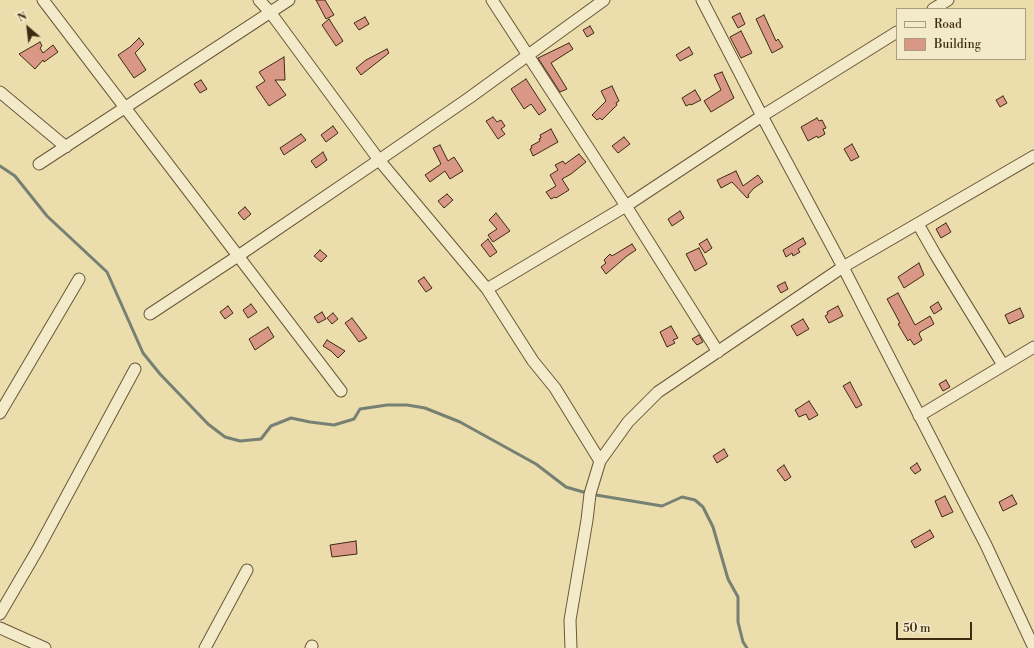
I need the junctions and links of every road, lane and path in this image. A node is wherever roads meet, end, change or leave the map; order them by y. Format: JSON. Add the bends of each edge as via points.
{"nodes":[{"id":1,"x":43,"y":0,"type":"edge"},
{"id":2,"x":259,"y":0,"type":"edge"},
{"id":3,"x":289,"y":0,"type":"edge"},
{"id":4,"x":492,"y":0,"type":"edge"},
{"id":5,"x":604,"y":0,"type":"edge"},
{"id":6,"x":702,"y":0,"type":"edge"},
{"id":7,"x":948,"y":0,"type":"edge"},
{"id":8,"x":935,"y":8,"type":"edge"},
{"id":9,"x":270,"y":12,"type":"junction"},
{"id":10,"x":896,"y":33,"type":"edge"},
{"id":11,"x":527,"y":55,"type":"junction"},
{"id":12,"x":0,"y":92,"type":"edge"},
{"id":13,"x":125,"y":108,"type":"junction"},
{"id":14,"x":762,"y":116,"type":"junction"},
{"id":15,"x":66,"y":146,"type":"junction"},
{"id":16,"x":1034,"y":156,"type":"edge"},
{"id":17,"x":379,"y":160,"type":"junction"},
{"id":18,"x":39,"y":164,"type":"dead end"},
{"id":19,"x":626,"y":206,"type":"junction"},
{"id":20,"x":918,"y":224,"type":"junction"},
{"id":21,"x":238,"y":256,"type":"junction"},
{"id":22,"x":843,"y":267,"type":"junction"},
{"id":23,"x":79,"y":279,"type":"dead end"},
{"id":24,"x":487,"y":289,"type":"junction"},
{"id":25,"x":150,"y":314,"type":"dead end"},
{"id":26,"x":1034,"y":347,"type":"edge"},
{"id":27,"x":718,"y":352,"type":"junction"},
{"id":28,"x":1003,"y":365,"type":"junction"},
{"id":29,"x":135,"y":369,"type":"dead end"},
{"id":30,"x":341,"y":391,"type":"dead end"},
{"id":31,"x":0,"y":413,"type":"edge"},
{"id":32,"x":919,"y":416,"type":"junction"},
{"id":33,"x":600,"y":461,"type":"junction"},
{"id":34,"x":247,"y":570,"type":"dead end"},
{"id":35,"x":0,"y":614,"type":"edge"},
{"id":36,"x":0,"y":628,"type":"edge"},
{"id":37,"x":45,"y":648,"type":"edge"},
{"id":38,"x":204,"y":648,"type":"edge"},
{"id":39,"x":571,"y":648,"type":"edge"},
{"id":40,"x":1034,"y":648,"type":"edge"}],
"edges":[{"from":1,"to":13,"type":"street"},
{"from":2,"to":9,"type":"street"},
{"from":3,"to":9,"type":"street"},
{"from":4,"to":11,"type":"street"},
{"from":5,"to":11,"type":"street"},
{"from":6,"to":14,"type":"street"},
{"from":7,"to":8,"type":"street"},
{"from":9,"to":13,"type":"street"},
{"from":9,"to":17,"type":"street"},
{"from":10,"to":14,"type":"street"},
{"from":11,"to":17,"type":"street"},
{"from":11,"to":19,"type":"street"},
{"from":12,"to":15,"type":"street"},
{"from":13,"to":15,"type":"street"},
{"from":13,"to":21,"type":"street"},
{"from":14,"to":19,"type":"street"},
{"from":14,"to":22,"type":"street"},
{"from":15,"to":18,"type":"street"},
{"from":16,"to":20,"type":"street"},
{"from":17,"to":21,"type":"street"},
{"from":17,"to":24,"type":"street"},
{"from":19,"to":24,"type":"street"},
{"from":19,"to":27,"type":"street"},
{"from":20,"to":22,"type":"street"},
{"from":20,"to":28,"type":"street"},
{"from":21,"to":25,"type":"street"},
{"from":21,"to":30,"type":"street"},
{"from":22,"to":27,"type":"street"},
{"from":22,"to":32,"type":"street"},
{"from":23,"to":31,"type":"street"},
{"from":24,"to":33,"type":"street","via":[[532,360],[555,388]]},
{"from":26,"to":28,"type":"street"},
{"from":27,"to":33,"type":"street","via":[[658,392],[628,422]]},
{"from":28,"to":32,"type":"street"},
{"from":29,"to":35,"type":"street"},
{"from":32,"to":40,"type":"street","via":[[986,546]]},
{"from":33,"to":39,"type":"street","via":[[590,494],[570,620]]},
{"from":34,"to":38,"type":"street"},
{"from":36,"to":37,"type":"street"}]}
